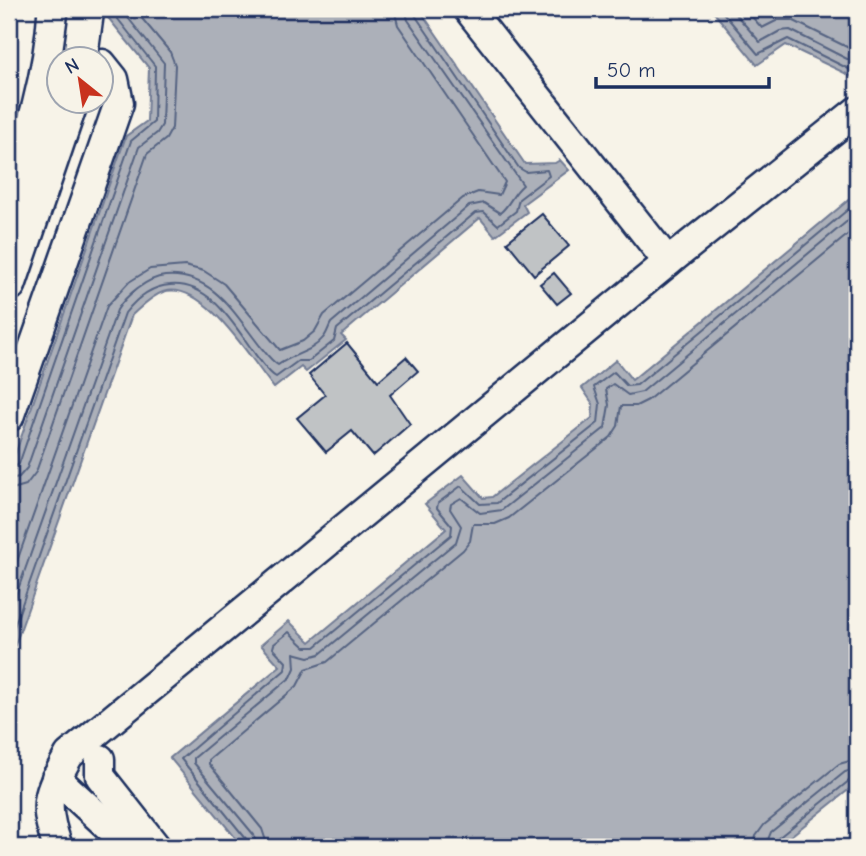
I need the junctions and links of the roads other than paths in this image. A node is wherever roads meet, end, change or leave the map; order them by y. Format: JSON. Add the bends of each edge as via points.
{"nodes":[{"id":1,"x":56,"y":9,"type":"edge"},
{"id":2,"x":87,"y":9,"type":"edge"},
{"id":3,"x":468,"y":9,"type":"edge"},
{"id":4,"x":82,"y":46,"type":"edge"},
{"id":5,"x":87,"y":46,"type":"edge"},
{"id":6,"x":116,"y":89,"type":"edge"},
{"id":7,"x":857,"y":111,"type":"edge"},
{"id":8,"x":116,"y":112,"type":"edge"},
{"id":9,"x":66,"y":116,"type":"edge"},
{"id":10,"x":114,"y":116,"type":"edge"},
{"id":11,"x":9,"y":199,"type":"edge"},
{"id":12,"x":668,"y":262,"type":"junction"},
{"id":13,"x":9,"y":284,"type":"edge"},
{"id":14,"x":9,"y":417,"type":"edge"},
{"id":15,"x":100,"y":759,"type":"dead end"},
{"id":16,"x":56,"y":778,"type":"junction"},
{"id":17,"x":58,"y":847,"type":"edge"},
{"id":18,"x":131,"y":847,"type":"edge"},
{"id":19,"x":156,"y":847,"type":"edge"}],
"edges":[{"from":1,"to":5,"type":"street"},
{"from":1,"to":11,"type":"street","via":[[32,136]]},
{"from":2,"to":4,"type":"street","bridge":true},
{"from":3,"to":12,"type":"street"},
{"from":6,"to":8,"type":"street"},
{"from":7,"to":12,"type":"street"},
{"from":9,"to":13,"type":"street"},
{"from":10,"to":14,"type":"street"},
{"from":12,"to":16,"type":"street","via":[[69,755]]},
{"from":15,"to":19,"type":"street","via":[[100,776]]},
{"from":16,"to":17,"type":"street","via":[[49,791],[48,820]]},
{"from":16,"to":18,"type":"street"}]}
